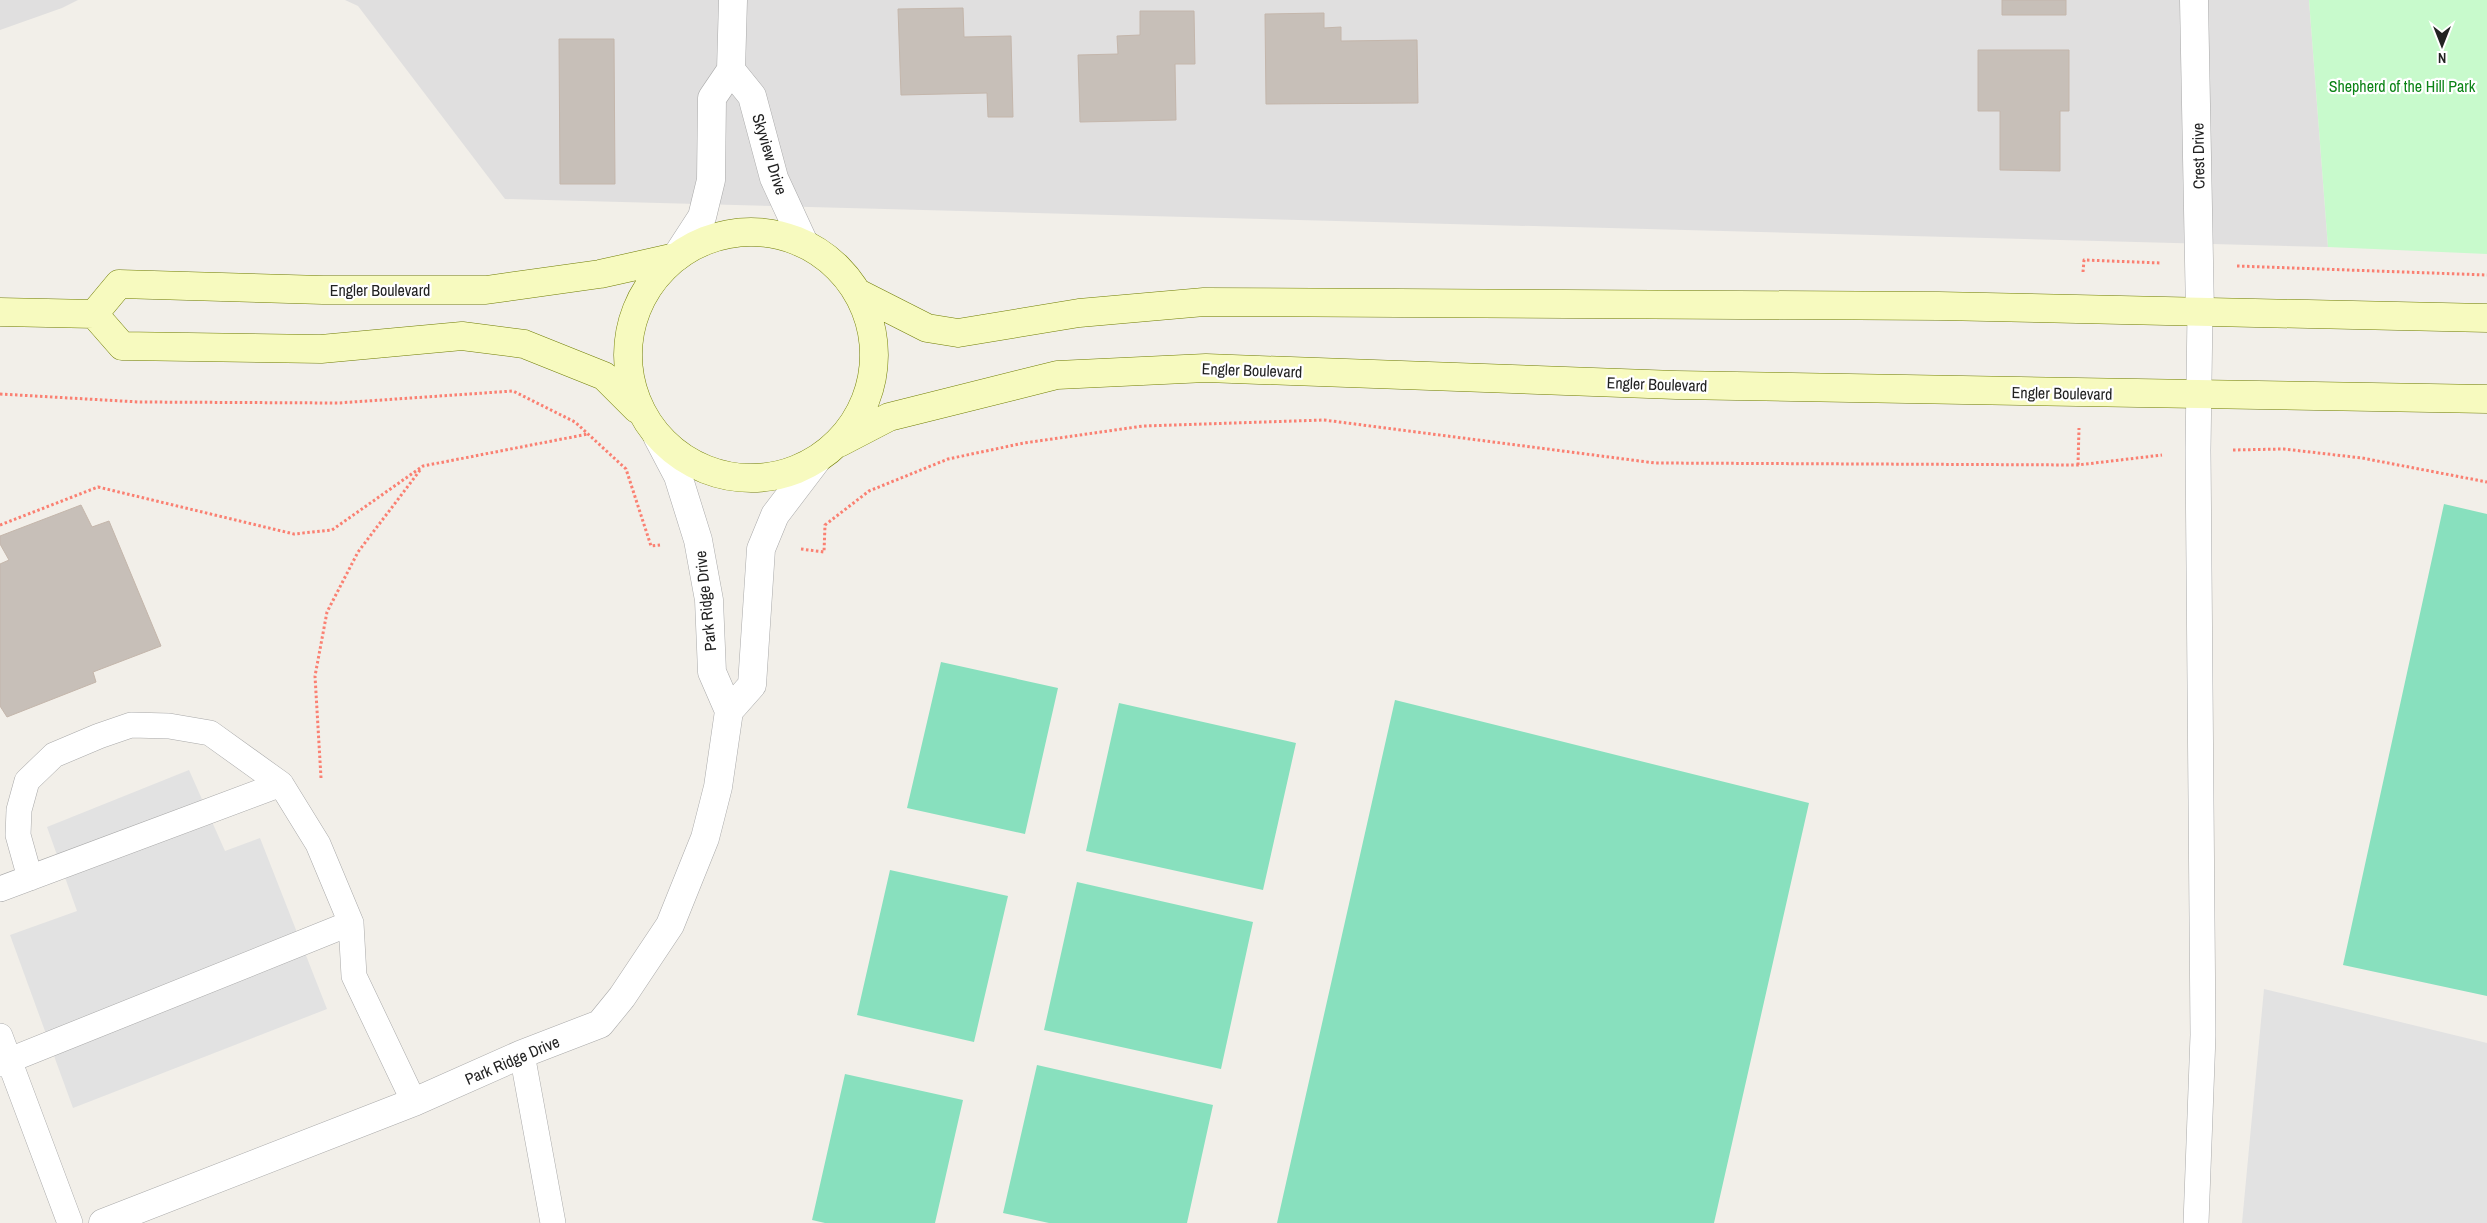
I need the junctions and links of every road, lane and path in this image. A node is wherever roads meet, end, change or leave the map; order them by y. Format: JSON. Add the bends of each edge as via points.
{"nodes":[{"id":1,"x":733,"y":0,"type":"edge"},
{"id":2,"x":2194,"y":0,"type":"edge"},
{"id":3,"x":731,"y":70,"type":"junction"},
{"id":4,"x":804,"y":243,"type":"junction"},
{"id":5,"x":676,"y":257,"type":"junction"},
{"id":6,"x":858,"y":293,"type":"junction"},
{"id":7,"x":0,"y":312,"type":"edge"},
{"id":8,"x":2200,"y":313,"type":"junction"},
{"id":9,"x":94,"y":314,"type":"junction"},
{"id":10,"x":2487,"y":318,"type":"edge"},
{"id":11,"x":0,"y":394,"type":"edge"},
{"id":12,"x":2200,"y":395,"type":"junction"},
{"id":13,"x":2487,"y":400,"type":"edge"},
{"id":14,"x":640,"y":412,"type":"junction"},
{"id":15,"x":588,"y":434,"type":"junction"},
{"id":16,"x":657,"y":436,"type":"junction"},
{"id":17,"x":839,"y":443,"type":"junction"},
{"id":18,"x":2198,"y":450,"type":"junction"},
{"id":19,"x":816,"y":461,"type":"junction"},
{"id":20,"x":422,"y":466,"type":"junction"},
{"id":21,"x":2487,"y":482,"type":"edge"},
{"id":22,"x":0,"y":524,"type":"edge"},
{"id":23,"x":698,"y":540,"type":"junction"},
{"id":24,"x":764,"y":544,"type":"junction"},
{"id":25,"x":729,"y":711,"type":"junction"},
{"id":26,"x":321,"y":783,"type":"dead end"},
{"id":27,"x":281,"y":784,"type":"junction"},
{"id":28,"x":30,"y":878,"type":"junction"},
{"id":29,"x":0,"y":889,"type":"edge"},
{"id":30,"x":351,"y":923,"type":"junction"},
{"id":31,"x":0,"y":1036,"type":"edge"},
{"id":32,"x":522,"y":1054,"type":"junction"},
{"id":33,"x":5,"y":1062,"type":"edge"},
{"id":34,"x":414,"y":1102,"type":"junction"},
{"id":35,"x":70,"y":1223,"type":"edge"},
{"id":36,"x":103,"y":1223,"type":"edge"},
{"id":37,"x":553,"y":1223,"type":"edge"},
{"id":38,"x":2196,"y":1223,"type":"edge"}],
"edges":[{"from":1,"to":3,"type":"street"},
{"from":2,"to":8,"type":"street","name":"Crest Drive"},
{"from":3,"to":4,"type":"street","name":"Skyview Drive","via":[[752,96],[774,178]]},
{"from":3,"to":5,"type":"street","via":[[712,98],[711,180],[702,217]]},
{"from":4,"to":5,"type":"main road","via":[[755,231],[727,234],[700,242]]},
{"from":4,"to":6,"type":"main road","via":[[844,273]]},
{"from":5,"to":9,"type":"main road","name":"Engler Boulevard","via":[[600,274],[486,290],[118,284]]},
{"from":5,"to":14,"type":"main road","via":[[655,276],[640,300],[630,327],[627,355],[630,384]]},
{"from":6,"to":8,"type":"main road","via":[[927,328],[958,333],[1079,313],[1204,302],[1939,306]]},
{"from":6,"to":17,"type":"main road","via":[[869,316],[874,366],[869,394],[857,420]]},
{"from":7,"to":9,"type":"main road"},
{"from":8,"to":10,"type":"main road"},
{"from":8,"to":12,"type":"lane"},
{"from":9,"to":14,"type":"main road","via":[[122,346],[321,349],[462,336],[524,344],[604,376]]},
{"from":11,"to":15,"type":"path","via":[[139,402],[338,403],[513,391],[575,422]]},
{"from":12,"to":13,"type":"main road","name":"Engler Boulevard"},
{"from":12,"to":17,"type":"main road","name":"Engler Boulevard","via":[[1666,385],[1206,368],[1057,375],[889,417]]},
{"from":12,"to":18,"type":"lane"},
{"from":14,"to":16,"type":"main road"},
{"from":15,"to":20,"type":"path"},
{"from":15,"to":23,"type":"path","via":[[626,469],[651,546]]},
{"from":16,"to":19,"type":"main road","via":[[678,455],[704,469],[732,477],[761,479],[789,473]]},
{"from":16,"to":23,"type":"street","name":"Park Ridge Drive","via":[[678,476]]},
{"from":17,"to":19,"type":"main road"},
{"from":18,"to":21,"type":"path","via":[[2284,449],[2362,458]]},
{"from":18,"to":24,"type":"path","via":[[2078,465],[1656,463],[1324,420],[1143,426],[1024,443],[948,459],[869,491],[825,525],[824,552]]},
{"from":18,"to":38,"type":"lane","via":[[2203,1036]]},
{"from":19,"to":24,"type":"street","via":[[775,515]]},
{"from":20,"to":22,"type":"path","via":[[332,530],[294,534],[98,487]]},
{"from":20,"to":26,"type":"path","via":[[358,552],[327,612],[315,676]]},
{"from":23,"to":25,"type":"street","name":"Park Ridge Drive","via":[[709,600],[712,672]]},
{"from":24,"to":25,"type":"street","via":[[761,549],[752,685]]},
{"from":25,"to":32,"type":"street","name":"Park Ridge Drive","via":[[718,787],[705,838],[670,924],[622,997],[600,1024]]},
{"from":27,"to":28,"type":"lane"},
{"from":27,"to":28,"type":"lane","via":[[210,733],[170,726],[130,725],[99,736],[54,755],[27,781],[19,810],[18,836]]},
{"from":27,"to":30,"type":"lane","via":[[318,844]]},
{"from":28,"to":29,"type":"lane"},
{"from":30,"to":33,"type":"lane"},
{"from":30,"to":34,"type":"lane","via":[[354,976]]},
{"from":31,"to":33,"type":"lane"},
{"from":32,"to":34,"type":"street","name":"Park Ridge Drive"},
{"from":32,"to":37,"type":"lane"},
{"from":33,"to":35,"type":"lane"},
{"from":34,"to":36,"type":"street","name":"Park Ridge Drive"}]}
